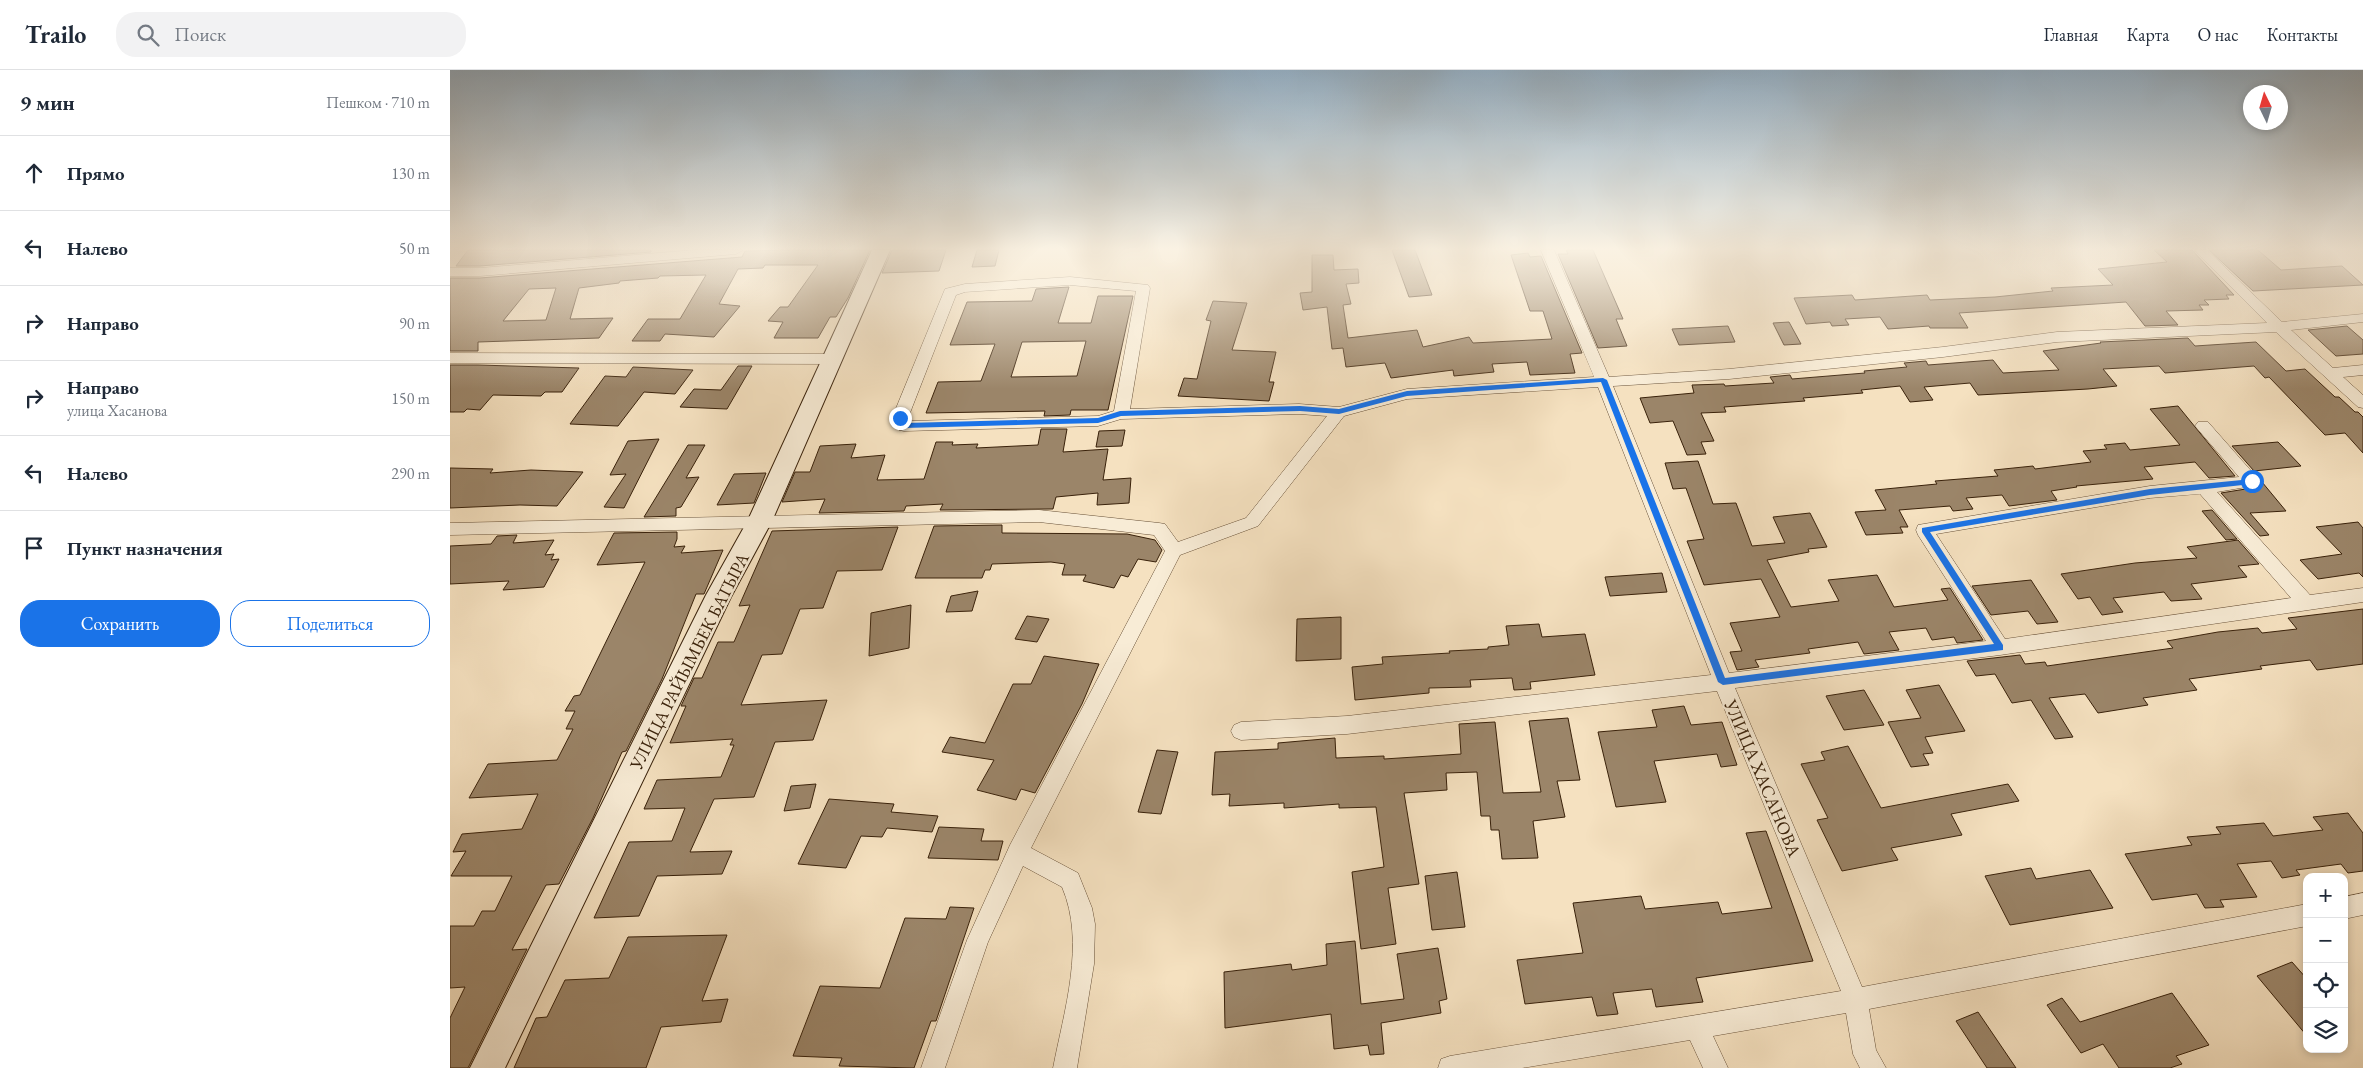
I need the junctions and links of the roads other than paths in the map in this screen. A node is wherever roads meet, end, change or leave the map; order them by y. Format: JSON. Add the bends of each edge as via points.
{"nodes":[{"id":1,"x":861,"y":297,"type":"edge"},
{"id":2,"x":948,"y":297,"type":"edge"},
{"id":3,"x":1141,"y":297,"type":"edge"},
{"id":4,"x":1566,"y":297,"type":"edge"},
{"id":5,"x":2248,"y":297,"type":"edge"},
{"id":6,"x":2363,"y":318,"type":"edge"},
{"id":7,"x":2279,"y":327,"type":"junction"},
{"id":8,"x":450,"y":358,"type":"edge"},
{"id":9,"x":834,"y":359,"type":"junction"},
{"id":10,"x":2363,"y":370,"type":"edge"},
{"id":11,"x":2329,"y":373,"type":"junction"},
{"id":12,"x":1603,"y":380,"type":"junction"},
{"id":13,"x":2363,"y":403,"type":"edge"},
{"id":14,"x":1339,"y":412,"type":"junction"},
{"id":15,"x":1120,"y":414,"type":"junction"},
{"id":16,"x":2203,"y":426,"type":"dead end"},
{"id":17,"x":2204,"y":488,"type":"junction"},
{"id":18,"x":760,"y":521,"type":"junction"},
{"id":19,"x":450,"y":530,"type":"edge"},
{"id":20,"x":1174,"y":550,"type":"junction"},
{"id":21,"x":2363,"y":595,"type":"edge"},
{"id":22,"x":2307,"y":604,"type":"junction"},
{"id":23,"x":2000,"y":647,"type":"junction"},
{"id":24,"x":1723,"y":682,"type":"junction"},
{"id":25,"x":1241,"y":731,"type":"dead end"},
{"id":26,"x":1018,"y":852,"type":"junction"},
{"id":27,"x":2363,"y":904,"type":"edge"},
{"id":28,"x":2348,"y":907,"type":"edge"},
{"id":29,"x":2303,"y":916,"type":"edge"},
{"id":30,"x":1856,"y":1000,"type":"junction"},
{"id":31,"x":1696,"y":1027,"type":"junction"},
{"id":32,"x":487,"y":1068,"type":"edge"},
{"id":33,"x":933,"y":1068,"type":"edge"},
{"id":34,"x":1065,"y":1068,"type":"edge"},
{"id":35,"x":1450,"y":1068,"type":"edge"},
{"id":36,"x":1716,"y":1068,"type":"edge"},
{"id":37,"x":1874,"y":1068,"type":"edge"}],
"edges":[{"from":1,"to":9,"type":"street","name":"УЛИЦА РАЙЫМБЕК БАТЫРА"},
{"from":2,"to":15,"type":"street","via":[[900,418],[904,426],[1098,421]]},
{"from":3,"to":15,"type":"street"},
{"from":4,"to":12,"type":"street","name":"УЛИЦА ХАСАНОВА"},
{"from":5,"to":7,"type":"street"},
{"from":6,"to":7,"type":"street"},
{"from":7,"to":11,"type":"street"},
{"from":7,"to":12,"type":"street","via":[[2057,337],[1738,373]]},
{"from":8,"to":9,"type":"street"},
{"from":9,"to":18,"type":"street","name":"УЛИЦА РАЙЫМБЕК БАТЫРА"},
{"from":10,"to":11,"type":"street"},
{"from":11,"to":13,"type":"street"},
{"from":12,"to":14,"type":"street","via":[[1407,394]]},
{"from":12,"to":24,"type":"street","name":"УЛИЦА ХАСАНОВА"},
{"from":14,"to":15,"type":"street","via":[[1300,408]]},
{"from":14,"to":20,"type":"street","via":[[1252,522]]},
{"from":16,"to":17,"type":"street","via":[[2252,481]]},
{"from":17,"to":22,"type":"street"},
{"from":17,"to":23,"type":"street","via":[[2150,492],[1924,530]]},
{"from":18,"to":19,"type":"street"},
{"from":18,"to":20,"type":"street","via":[[1039,516],[1159,529]]},
{"from":18,"to":32,"type":"street","name":"УЛИЦА РАЙЫМБЕК БАТЫРА","via":[[720,595]]},
{"from":20,"to":26,"type":"street"},
{"from":21,"to":22,"type":"street"},
{"from":22,"to":23,"type":"street"},
{"from":23,"to":24,"type":"street"},
{"from":24,"to":25,"type":"street","via":[[1347,725]]},
{"from":24,"to":30,"type":"street","name":"УЛИЦА ХАСАНОВА"},
{"from":26,"to":33,"type":"street","via":[[978,940]]},
{"from":26,"to":34,"type":"street","via":[[1070,880],[1082,910],[1084,938],[1079,986]]},
{"from":27,"to":28,"type":"street"},
{"from":29,"to":30,"type":"street"},
{"from":30,"to":31,"type":"street"},
{"from":30,"to":37,"type":"street","name":"УЛИЦА ХАСАНОВА","via":[[1865,1054]]},
{"from":31,"to":35,"type":"street"},
{"from":31,"to":36,"type":"street"}]}
